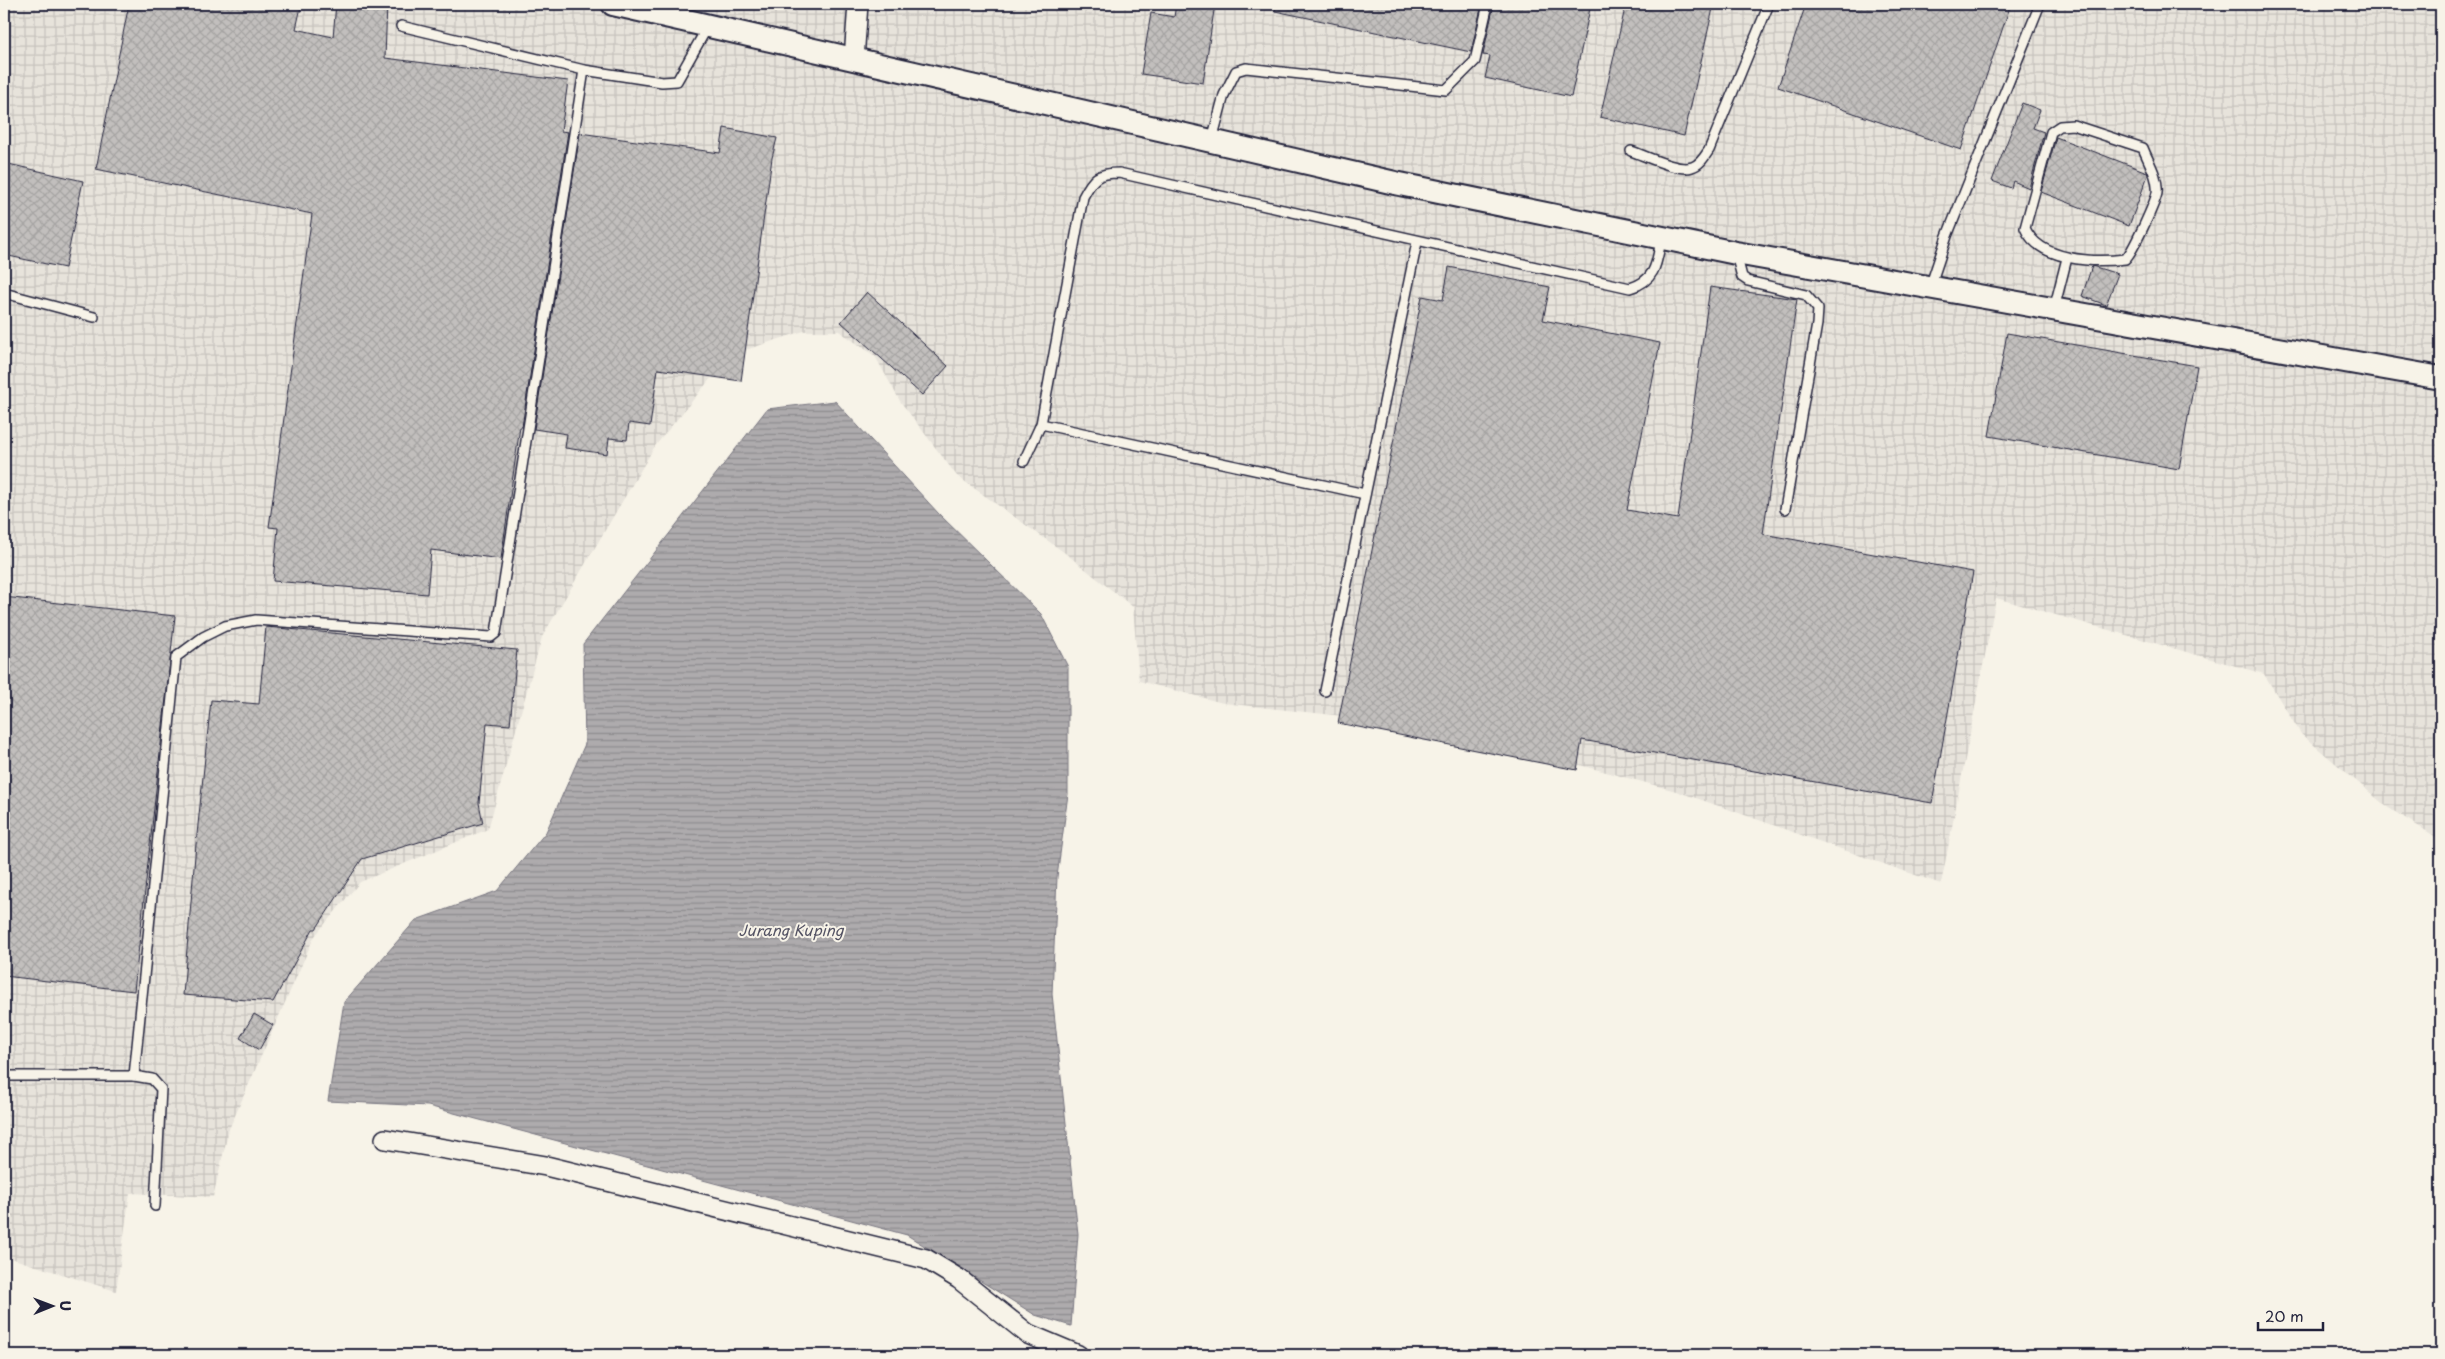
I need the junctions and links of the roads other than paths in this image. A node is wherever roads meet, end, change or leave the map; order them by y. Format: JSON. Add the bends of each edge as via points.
{"nodes":[{"id":1,"x":613,"y":4,"type":"edge"},
{"id":2,"x":858,"y":4,"type":"edge"},
{"id":3,"x":1488,"y":4,"type":"edge"},
{"id":4,"x":1769,"y":4,"type":"edge"},
{"id":5,"x":2040,"y":4,"type":"edge"},
{"id":6,"x":400,"y":26,"type":"dead end"},
{"id":7,"x":708,"y":26,"type":"junction"},
{"id":8,"x":854,"y":59,"type":"junction"},
{"id":9,"x":584,"y":70,"type":"junction"},
{"id":10,"x":1212,"y":140,"type":"junction"},
{"id":11,"x":1632,"y":150,"type":"dead end"},
{"id":12,"x":1661,"y":237,"type":"junction"},
{"id":13,"x":1416,"y":242,"type":"junction"},
{"id":14,"x":1736,"y":253,"type":"junction"},
{"id":15,"x":2067,"y":258,"type":"junction"},
{"id":16,"x":1930,"y":287,"type":"junction"},
{"id":17,"x":4,"y":293,"type":"edge"},
{"id":18,"x":2054,"y":309,"type":"junction"},
{"id":19,"x":94,"y":317,"type":"dead end"},
{"id":20,"x":2441,"y":378,"type":"edge"},
{"id":21,"x":1041,"y":424,"type":"junction"},
{"id":22,"x":1024,"y":461,"type":"dead end"},
{"id":23,"x":1365,"y":494,"type":"junction"},
{"id":24,"x":1785,"y":509,"type":"dead end"},
{"id":25,"x":1325,"y":691,"type":"dead end"},
{"id":26,"x":4,"y":1076,"type":"edge"},
{"id":27,"x":134,"y":1076,"type":"junction"},
{"id":28,"x":385,"y":1139,"type":"dead end"},
{"id":29,"x":155,"y":1206,"type":"dead end"},
{"id":30,"x":1078,"y":1355,"type":"edge"}],
"edges":[{"from":1,"to":7,"type":"street"},
{"from":2,"to":8,"type":"street"},
{"from":3,"to":10,"type":"lane","via":[[1475,61],[1446,90],[1246,68],[1236,71],[1224,95]]},
{"from":4,"to":11,"type":"lane","via":[[1709,150],[1701,161],[1682,169]]},
{"from":5,"to":16,"type":"lane","via":[[1947,236]]},
{"from":6,"to":9,"type":"lane"},
{"from":7,"to":8,"type":"street"},
{"from":7,"to":9,"type":"lane","via":[[676,81],[662,82]]},
{"from":8,"to":10,"type":"street"},
{"from":9,"to":27,"type":"lane","via":[[496,633],[491,637],[256,620],[225,626],[176,657]]},
{"from":10,"to":12,"type":"street","via":[[1395,183]]},
{"from":12,"to":13,"type":"lane","via":[[1656,268],[1642,285],[1630,288]]},
{"from":12,"to":14,"type":"street"},
{"from":13,"to":21,"type":"lane","via":[[1119,173],[1104,173],[1091,181],[1083,198]]},
{"from":13,"to":23,"type":"lane"},
{"from":14,"to":16,"type":"street"},
{"from":14,"to":24,"type":"lane","via":[[1742,277],[1806,295],[1818,309]]},
{"from":15,"to":15,"type":"lane","via":[[2033,242],[2025,228],[2050,132],[2060,126],[2072,125],[2143,148],[2157,193],[2130,256],[2112,261]]},
{"from":15,"to":18,"type":"lane"},
{"from":16,"to":18,"type":"street"},
{"from":17,"to":19,"type":"lane"},
{"from":18,"to":20,"type":"street"},
{"from":21,"to":22,"type":"lane"},
{"from":21,"to":23,"type":"lane"},
{"from":23,"to":25,"type":"lane"},
{"from":26,"to":27,"type":"lane"},
{"from":27,"to":29,"type":"lane","via":[[152,1079],[161,1089]]},
{"from":28,"to":30,"type":"street","via":[[546,1166],[926,1259],[959,1279],[1028,1334]]}]}
